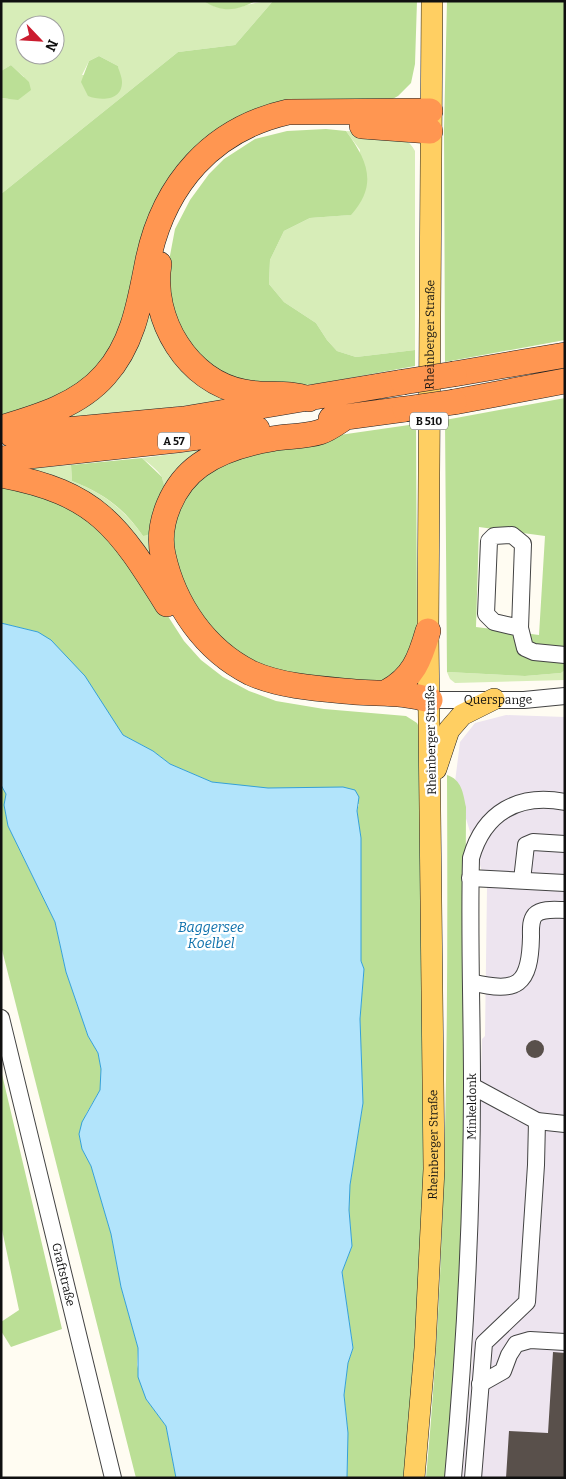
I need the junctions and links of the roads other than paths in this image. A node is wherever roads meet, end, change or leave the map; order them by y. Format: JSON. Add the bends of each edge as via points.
{"nodes":[{"id":1,"x":432,"y":1,"type":"edge"},
{"id":2,"x":430,"y":121,"type":"junction"},
{"id":3,"x":565,"y":355,"type":"edge"},
{"id":4,"x":565,"y":382,"type":"edge"},
{"id":5,"x":308,"y":399,"type":"junction"},
{"id":6,"x":346,"y":417,"type":"junction"},
{"id":7,"x":1,"y":428,"type":"edge"},
{"id":8,"x":1,"y":436,"type":"edge"},
{"id":9,"x":1,"y":459,"type":"edge"},
{"id":10,"x":1,"y":475,"type":"edge"},
{"id":11,"x":520,"y":628,"type":"junction"},
{"id":12,"x":428,"y":631,"type":"junction"},
{"id":13,"x":565,"y":655,"type":"edge"},
{"id":14,"x":387,"y":692,"type":"junction"},
{"id":15,"x":565,"y":696,"type":"edge"},
{"id":16,"x":494,"y":699,"type":"junction"},
{"id":17,"x":430,"y":700,"type":"junction"},
{"id":18,"x":432,"y":784,"type":"junction"},
{"id":19,"x":565,"y":802,"type":"edge"},
{"id":20,"x":565,"y":844,"type":"edge"},
{"id":21,"x":470,"y":878,"type":"junction"},
{"id":22,"x":522,"y":880,"type":"junction"},
{"id":23,"x":565,"y":883,"type":"edge"},
{"id":24,"x":565,"y":910,"type":"edge"},
{"id":25,"x":471,"y":982,"type":"junction"},
{"id":26,"x":1,"y":1018,"type":"edge"},
{"id":27,"x":472,"y":1086,"type":"junction"},
{"id":28,"x":537,"y":1122,"type":"junction"},
{"id":29,"x":565,"y":1124,"type":"edge"},
{"id":30,"x":565,"y":1342,"type":"edge"},
{"id":31,"x":480,"y":1384,"type":"junction"},
{"id":32,"x":113,"y":1478,"type":"edge"},
{"id":33,"x":414,"y":1478,"type":"edge"},
{"id":34,"x":453,"y":1478,"type":"edge"},
{"id":35,"x":473,"y":1478,"type":"edge"}],
"edges":[{"from":1,"to":2,"type":"main road","name":"Rheinberger Straße","number":"B 510"},
{"from":2,"to":5,"type":"highway","via":[[278,124],[232,144],[210,163],[194,181],[171,221],[161,255],[158,281],[159,298],[176,345],[192,364],[221,385],[270,395],[292,393]]},
{"from":2,"to":7,"type":"highway","via":[[288,112],[268,116],[231,132],[187,173],[167,204],[157,225],[132,329],[111,369],[80,396],[51,412]]},
{"from":2,"to":12,"type":"main road","name":"Rheinberger Straße","number":"B 510"},
{"from":3,"to":5,"type":"highway","number":"A 57","bridge":true},
{"from":4,"to":6,"type":"highway","number":"A 57","bridge":true},
{"from":5,"to":8,"type":"highway","number":"A 57","via":[[184,419]]},
{"from":6,"to":9,"type":"highway","number":"A 57"},
{"from":6,"to":14,"type":"highway","via":[[320,432],[262,441],[226,452],[198,467],[177,489],[171,501],[163,525],[162,550],[166,572],[183,608],[199,632],[234,663],[278,681],[358,692]]},
{"from":10,"to":17,"type":"highway","via":[[59,490],[83,501],[101,515],[138,558],[198,647],[212,661],[249,685],[274,695],[373,707],[411,706]]},
{"from":11,"to":11,"type":"street","via":[[523,544],[512,535],[494,536],[489,541],[486,614],[494,622]]},
{"from":11,"to":13,"type":"street","via":[[525,648]]},
{"from":12,"to":14,"type":"highway","via":[[418,664],[411,675]]},
{"from":12,"to":17,"type":"main road","name":"Rheinberger Straße","number":"B 510"},
{"from":14,"to":17,"type":"highway"},
{"from":15,"to":16,"type":"street","name":"Querspange"},
{"from":16,"to":17,"type":"street","name":"Querspange"},
{"from":16,"to":18,"type":"main road","via":[[462,715],[449,730]]},
{"from":17,"to":18,"type":"main road","name":"Rheinberger Straße"},
{"from":18,"to":33,"type":"main road","name":"Rheinberger Straße","via":[[434,1169],[425,1348]]},
{"from":19,"to":21,"type":"street","name":"Minkeldonk","via":[[534,799],[511,806],[499,814],[475,844],[470,858]]},
{"from":20,"to":22,"type":"street","via":[[533,842],[526,845]]},
{"from":21,"to":22,"type":"street"},
{"from":21,"to":25,"type":"street","name":"Minkeldonk"},
{"from":22,"to":23,"type":"street"},
{"from":24,"to":25,"type":"street","via":[[544,910],[535,914],[531,923],[529,964],[517,984],[506,988]]},
{"from":25,"to":27,"type":"street","name":"Minkeldonk"},
{"from":26,"to":32,"type":"street","name":"Graftstraße"},
{"from":27,"to":28,"type":"street"},
{"from":27,"to":34,"type":"street","name":"Minkeldonk","via":[[468,1288]]},
{"from":28,"to":29,"type":"street"},
{"from":28,"to":31,"type":"street","via":[[526,1302],[484,1342]]},
{"from":30,"to":31,"type":"street","via":[[530,1340],[516,1344],[503,1371]]},
{"from":31,"to":35,"type":"street"}]}
